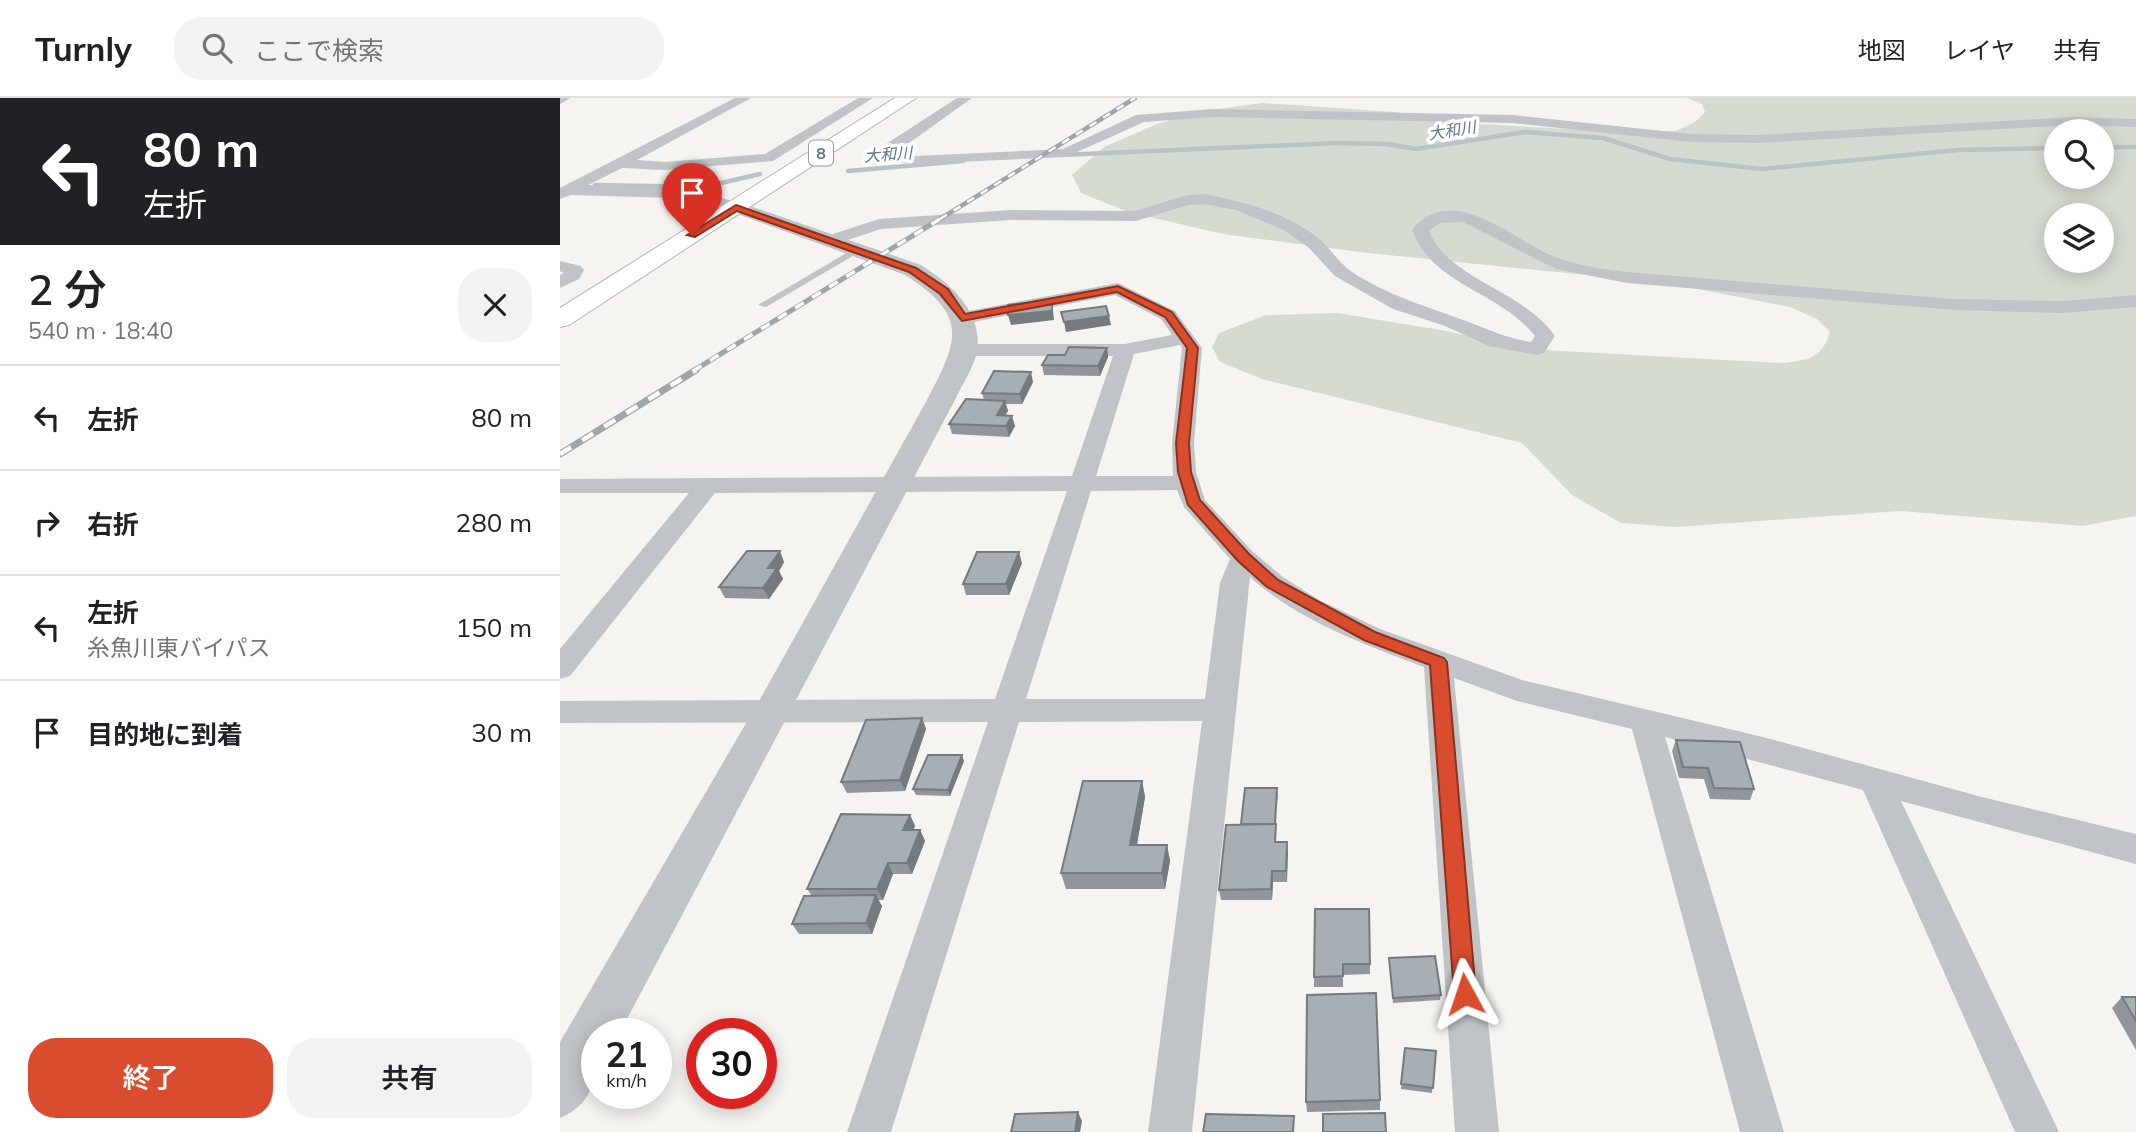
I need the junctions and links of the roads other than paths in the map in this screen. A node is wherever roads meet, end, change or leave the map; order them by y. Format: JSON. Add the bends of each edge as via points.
{"nodes":[{"id":1,"x":745,"y":98,"type":"edge"},
{"id":2,"x":867,"y":98,"type":"edge"},
{"id":3,"x":907,"y":98,"type":"edge"},
{"id":4,"x":966,"y":98,"type":"edge"},
{"id":5,"x":2136,"y":124,"type":"edge"},
{"id":6,"x":618,"y":163,"type":"junction"},
{"id":7,"x":562,"y":191,"type":"edge"},
{"id":8,"x":736,"y":207,"type":"junction"},
{"id":9,"x":828,"y":242,"type":"junction"},
{"id":10,"x":855,"y":251,"type":"junction"},
{"id":11,"x":560,"y":266,"type":"edge"},
{"id":12,"x":560,"y":283,"type":"edge"},
{"id":13,"x":2136,"y":301,"type":"edge"},
{"id":14,"x":763,"y":304,"type":"dead end"},
{"id":15,"x":962,"y":318,"type":"junction"},
{"id":16,"x":560,"y":319,"type":"edge"},
{"id":17,"x":1185,"y":338,"type":"junction"},
{"id":18,"x":964,"y":350,"type":"junction"},
{"id":19,"x":1125,"y":350,"type":"junction"},
{"id":20,"x":1083,"y":483,"type":"junction"},
{"id":21,"x":895,"y":484,"type":"junction"},
{"id":22,"x":1187,"y":484,"type":"junction"},
{"id":23,"x":560,"y":485,"type":"edge"},
{"id":24,"x":708,"y":485,"type":"junction"},
{"id":25,"x":1244,"y":558,"type":"junction"},
{"id":26,"x":1438,"y":662,"type":"junction"},
{"id":27,"x":560,"y":669,"type":"edge"},
{"id":28,"x":1008,"y":708,"type":"junction"},
{"id":29,"x":774,"y":709,"type":"junction"},
{"id":30,"x":1221,"y":710,"type":"junction"},
{"id":31,"x":560,"y":712,"type":"edge"},
{"id":32,"x":1645,"y":720,"type":"junction"},
{"id":33,"x":1875,"y":782,"type":"junction"},
{"id":34,"x":2131,"y":854,"type":"edge"},
{"id":35,"x":560,"y":1092,"type":"edge"},
{"id":36,"x":869,"y":1132,"type":"edge"},
{"id":37,"x":1170,"y":1132,"type":"edge"},
{"id":38,"x":1477,"y":1132,"type":"edge"},
{"id":39,"x":1762,"y":1132,"type":"edge"},
{"id":40,"x":2037,"y":1132,"type":"edge"}],
"edges":[{"from":1,"to":6,"type":"street"},
{"from":2,"to":6,"type":"street","via":[[768,158],[665,166]]},
{"from":3,"to":8,"type":"highway","number":"8"},
{"from":4,"to":5,"type":"street","via":[[888,149],[888,157],[915,160],[1066,153],[1141,118],[1213,113],[1513,119],[1666,136],[1758,139],[2072,121]]},
{"from":6,"to":7,"type":"street"},
{"from":7,"to":8,"type":"street","via":[[665,192]]},
{"from":8,"to":9,"type":"street"},
{"from":8,"to":16,"type":"highway","number":"8"},
{"from":9,"to":10,"type":"street"},
{"from":9,"to":13,"type":"street","via":[[879,223],[1011,215],[1136,216],[1204,199],[1240,205],[1290,226],[1341,272],[1400,305],[1496,342],[1537,349],[1545,336],[1527,315],[1441,262],[1422,240],[1420,230],[1428,222],[1443,215],[1477,221],[1541,258],[1597,273],[1906,303],[2051,308]]},
{"from":10,"to":14,"type":"lane"},
{"from":10,"to":15,"type":"street","via":[[930,280]]},
{"from":11,"to":12,"type":"street","via":[[575,270]]},
{"from":15,"to":17,"type":"street","via":[[1118,289],[1168,315]]},
{"from":15,"to":18,"type":"street"},
{"from":17,"to":19,"type":"street"},
{"from":17,"to":22,"type":"street","via":[[1192,348],[1183,443]]},
{"from":18,"to":19,"type":"street"},
{"from":18,"to":21,"type":"street"},
{"from":19,"to":20,"type":"street"},
{"from":20,"to":21,"type":"street"},
{"from":20,"to":22,"type":"street"},
{"from":20,"to":28,"type":"street"},
{"from":21,"to":24,"type":"street"},
{"from":21,"to":29,"type":"street"},
{"from":22,"to":25,"type":"street","via":[[1193,502]]},
{"from":23,"to":24,"type":"street"},
{"from":24,"to":27,"type":"street"},
{"from":25,"to":26,"type":"street","via":[[1309,606]]},
{"from":25,"to":30,"type":"street","via":[[1234,583]]},
{"from":26,"to":32,"type":"street","via":[[1517,690]]},
{"from":26,"to":38,"type":"street"},
{"from":28,"to":29,"type":"street"},
{"from":28,"to":30,"type":"street"},
{"from":28,"to":36,"type":"street"},
{"from":29,"to":31,"type":"street"},
{"from":29,"to":35,"type":"street"},
{"from":30,"to":37,"type":"street"},
{"from":32,"to":33,"type":"street"},
{"from":32,"to":39,"type":"street"},
{"from":33,"to":34,"type":"street"},
{"from":33,"to":40,"type":"street"}]}
